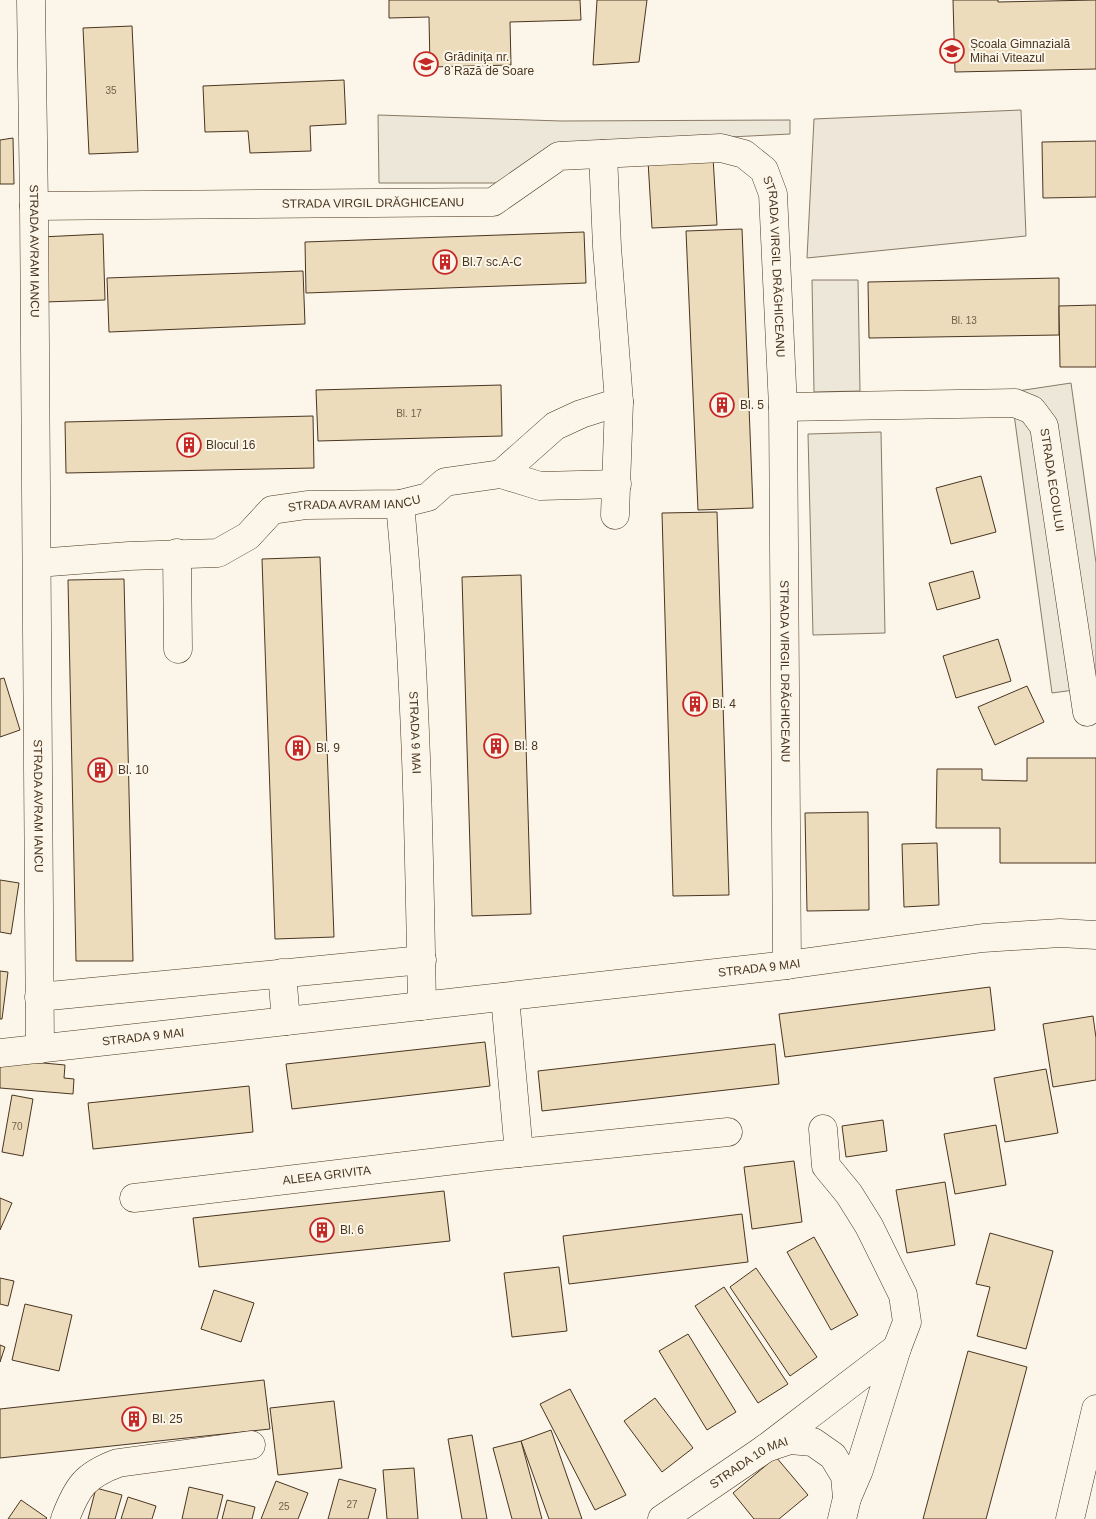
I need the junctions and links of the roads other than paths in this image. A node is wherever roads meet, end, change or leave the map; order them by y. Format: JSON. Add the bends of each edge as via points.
{"nodes":[{"id":1,"x":31,"y":0,"type":"edge"},
{"id":2,"x":46,"y":0,"type":"edge"},
{"id":3,"x":603,"y":154,"type":"junction"},
{"id":4,"x":34,"y":206,"type":"junction"},
{"id":5,"x":619,"y":402,"type":"junction"},
{"id":6,"x":783,"y":407,"type":"junction"},
{"id":7,"x":501,"y":474,"type":"junction"},
{"id":8,"x":617,"y":484,"type":"junction"},
{"id":9,"x":400,"y":504,"type":"junction"},
{"id":10,"x":615,"y":515,"type":"dead end"},
{"id":11,"x":177,"y":554,"type":"junction"},
{"id":12,"x":36,"y":563,"type":"junction"},
{"id":13,"x":178,"y":649,"type":"dead end"},
{"id":14,"x":1087,"y":712,"type":"dead end"},
{"id":15,"x":1096,"y":935,"type":"edge"},
{"id":16,"x":422,"y":960,"type":"junction"},
{"id":17,"x":787,"y":965,"type":"junction"},
{"id":18,"x":282,"y":973,"type":"junction"},
{"id":19,"x":40,"y":997,"type":"junction"},
{"id":20,"x":505,"y":997,"type":"junction"},
{"id":21,"x":422,"y":1006,"type":"junction"},
{"id":22,"x":286,"y":1021,"type":"junction"},
{"id":23,"x":40,"y":1048,"type":"junction"},
{"id":24,"x":0,"y":1053,"type":"edge"},
{"id":25,"x":823,"y":1129,"type":"dead end"},
{"id":26,"x":728,"y":1132,"type":"dead end"},
{"id":27,"x":519,"y":1153,"type":"junction"},
{"id":28,"x":134,"y":1198,"type":"dead end"},
{"id":29,"x":897,"y":1348,"type":"junction"},
{"id":30,"x":1096,"y":1409,"type":"edge"},
{"id":31,"x":251,"y":1446,"type":"dead end"},
{"id":32,"x":766,"y":1448,"type":"junction"},
{"id":33,"x":845,"y":1509,"type":"edge"},
{"id":34,"x":66,"y":1519,"type":"edge"},
{"id":35,"x":662,"y":1519,"type":"edge"},
{"id":36,"x":1070,"y":1519,"type":"edge"}],
"edges":[{"from":1,"to":2,"type":"street"},
{"from":1,"to":4,"type":"street","name":"STRADA AVRAM IANCU"},
{"from":3,"to":4,"type":"street","name":"STRADA VIRGIL DRĂGHICEANU","via":[[559,156],[492,202]]},
{"from":3,"to":5,"type":"street"},
{"from":3,"to":6,"type":"street","name":"STRADA VIRGIL DRĂGHICEANU","via":[[721,148],[744,154],[764,170],[772,194]]},
{"from":4,"to":12,"type":"street","name":"STRADA AVRAM IANCU"},
{"from":5,"to":7,"type":"street","via":[[554,426]]},
{"from":5,"to":8,"type":"street"},
{"from":6,"to":14,"type":"street","name":"STRADA ECOULUI","via":[[1015,403],[1032,410],[1044,426]]},
{"from":6,"to":17,"type":"street","name":"STRADA VIRGIL DRĂGHICEANU"},
{"from":7,"to":8,"type":"street","via":[[540,486]]},
{"from":7,"to":9,"type":"street","name":"STRADA AVRAM IANCU","via":[[446,482],[428,497]]},
{"from":8,"to":10,"type":"street"},
{"from":9,"to":11,"type":"street","name":"STRADA AVRAM IANCU","via":[[307,505],[272,510],[248,536],[218,553]]},
{"from":9,"to":16,"type":"street","name":"STRADA 9 MAI","via":[[415,741]]},
{"from":11,"to":12,"type":"street","name":"STRADA AVRAM IANCU"},
{"from":11,"to":13,"type":"street"},
{"from":12,"to":19,"type":"street","name":"STRADA AVRAM IANCU"},
{"from":15,"to":17,"type":"street","name":"STRADA 9 MAI","via":[[1060,933],[983,938]]},
{"from":16,"to":18,"type":"street"},
{"from":16,"to":21,"type":"street","name":"STRADA 9 MAI"},
{"from":17,"to":20,"type":"street","name":"STRADA 9 MAI"},
{"from":18,"to":19,"type":"street"},
{"from":18,"to":22,"type":"street"},
{"from":19,"to":23,"type":"street","name":"STRADA AVRAM IANCU"},
{"from":20,"to":21,"type":"street","name":"STRADA 9 MAI"},
{"from":20,"to":27,"type":"street"},
{"from":21,"to":22,"type":"street","name":"STRADA 9 MAI"},
{"from":22,"to":23,"type":"street","name":"STRADA 9 MAI"},
{"from":23,"to":24,"type":"street","name":"STRADA 9 MAI"},
{"from":25,"to":29,"type":"street","via":[[826,1166],[869,1226],[903,1295],[907,1322]]},
{"from":26,"to":27,"type":"street","name":"ALEEA GRIVITA"},
{"from":27,"to":28,"type":"street","name":"ALEEA GRIVITA"},
{"from":29,"to":32,"type":"street"},
{"from":29,"to":33,"type":"street"},
{"from":30,"to":36,"type":"street"},
{"from":31,"to":34,"type":"street","via":[[118,1463],[103,1468],[82,1485]]},
{"from":32,"to":33,"type":"street","name":"STRADA 10 MAI","via":[[790,1440],[813,1442],[834,1456],[845,1476]]},
{"from":32,"to":35,"type":"street","name":"STRADA 10 MAI"}]}
